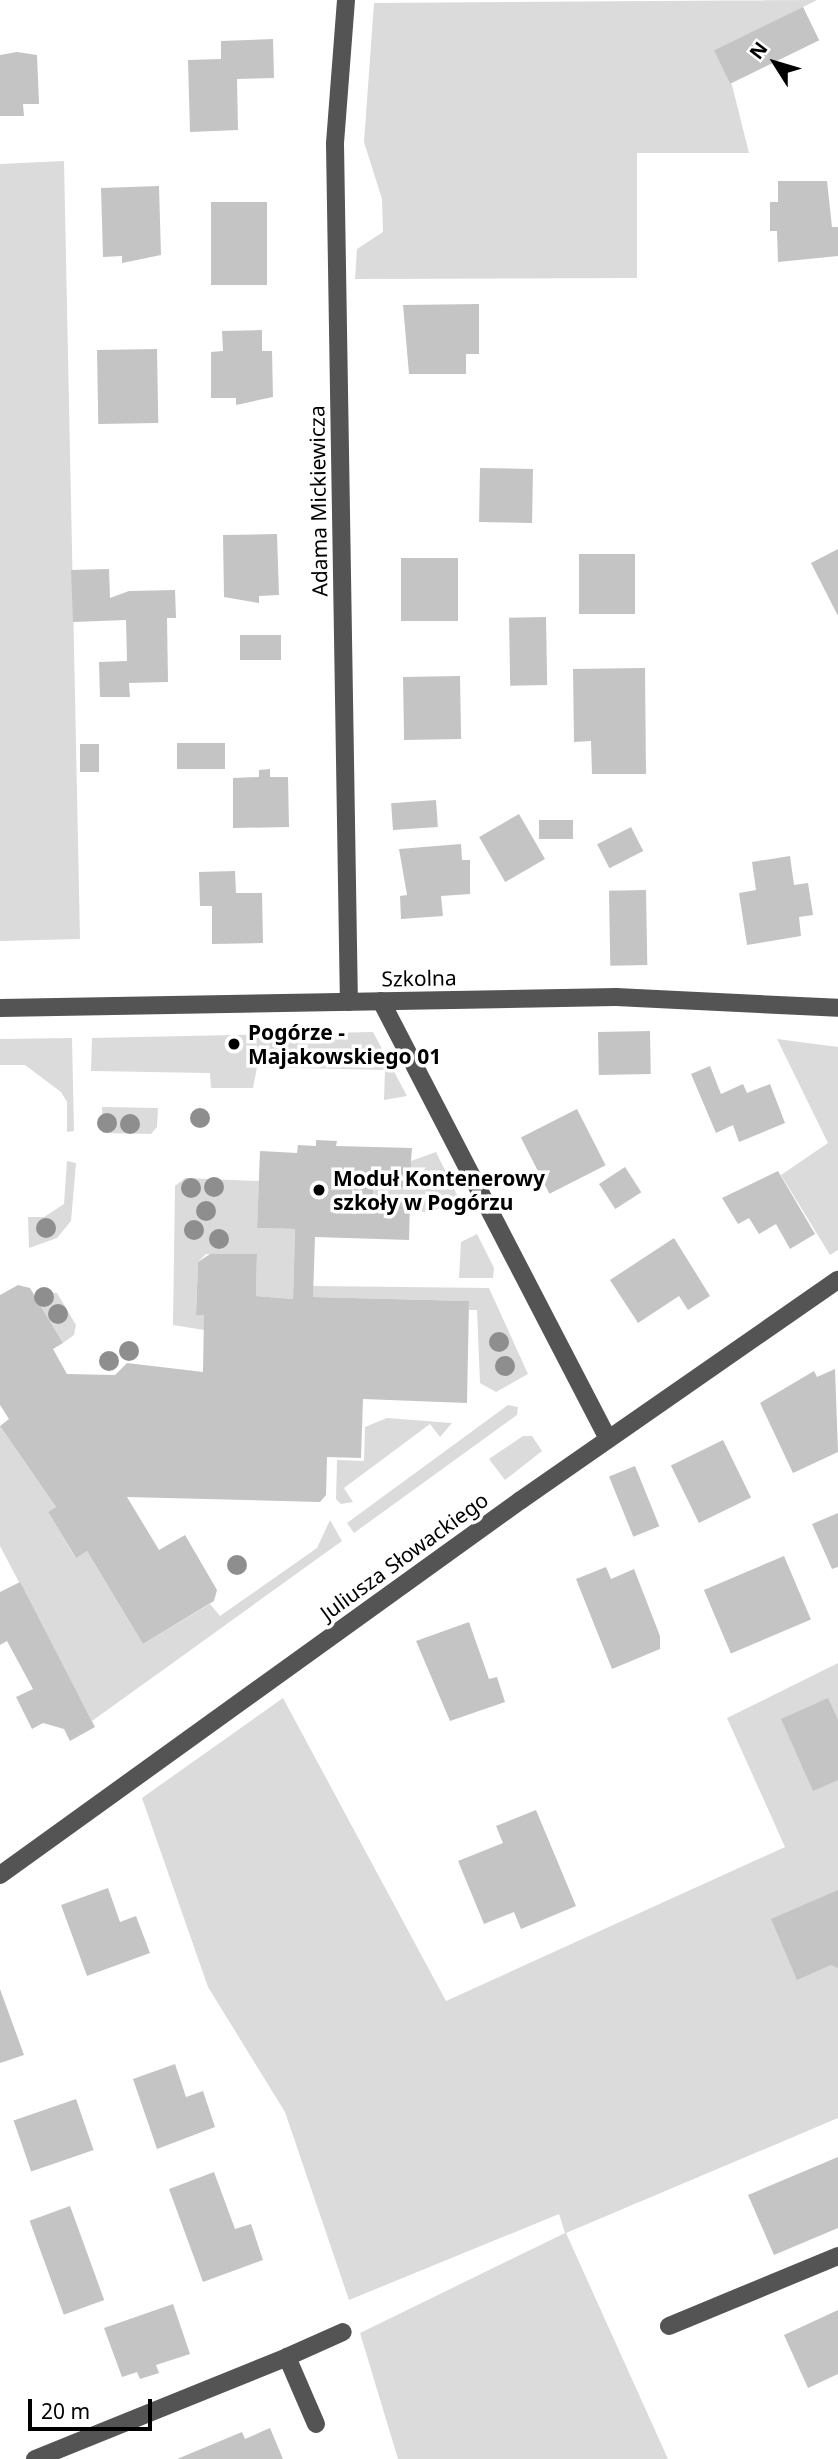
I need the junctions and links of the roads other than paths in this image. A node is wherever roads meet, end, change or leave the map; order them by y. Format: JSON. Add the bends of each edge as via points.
{"nodes":[{"id":1,"x":346,"y":0,"type":"edge"},
{"id":2,"x":381,"y":1001,"type":"junction"},
{"id":3,"x":349,"y":1002,"type":"junction"},
{"id":4,"x":0,"y":1008,"type":"edge"},
{"id":5,"x":838,"y":1008,"type":"edge"},
{"id":6,"x":838,"y":1280,"type":"edge"},
{"id":7,"x":608,"y":1439,"type":"junction"},
{"id":8,"x":0,"y":1875,"type":"edge"},
{"id":9,"x":838,"y":2256,"type":"edge"},
{"id":10,"x":669,"y":2326,"type":"dead end"},
{"id":11,"x":343,"y":2332,"type":"dead end"},
{"id":12,"x":287,"y":2357,"type":"junction"},
{"id":13,"x":316,"y":2424,"type":"dead end"},
{"id":14,"x":34,"y":2459,"type":"edge"}],
"edges":[{"from":1,"to":3,"type":"street","name":"Adama Mickiewicza","via":[[335,144]]},
{"from":2,"to":3,"type":"street","name":"Szkolna"},
{"from":2,"to":5,"type":"street","name":"Szkolna","via":[[677,997]]},
{"from":2,"to":7,"type":"street"},
{"from":3,"to":4,"type":"street","name":"Szkolna"},
{"from":6,"to":7,"type":"street","name":"Juliusza Słowackiego"},
{"from":7,"to":8,"type":"street","name":"Juliusza Słowackiego"},
{"from":9,"to":10,"type":"street"},
{"from":11,"to":12,"type":"street"},
{"from":12,"to":13,"type":"street"},
{"from":12,"to":14,"type":"street"}]}
